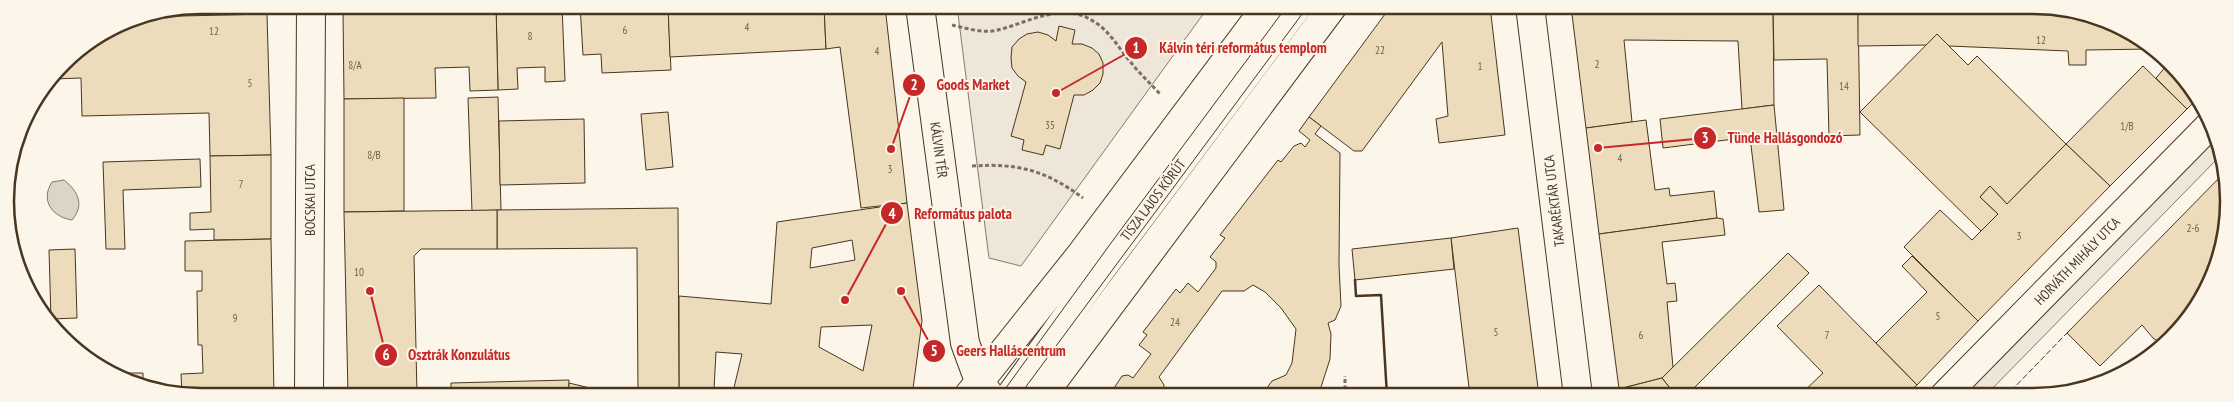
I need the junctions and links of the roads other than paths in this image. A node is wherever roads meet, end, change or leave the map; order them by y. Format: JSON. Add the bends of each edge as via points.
{"nodes":[{"id":1,"x":311,"y":14,"type":"edge"},
{"id":2,"x":921,"y":14,"type":"edge"},
{"id":3,"x":1261,"y":14,"type":"edge"},
{"id":4,"x":1292,"y":14,"type":"edge"},
{"id":5,"x":1322,"y":14,"type":"edge"},
{"id":6,"x":1531,"y":14,"type":"edge"},
{"id":7,"x":2206,"y":129,"type":"edge"},
{"id":8,"x":309,"y":388,"type":"edge"},
{"id":9,"x":978,"y":388,"type":"edge"},
{"id":10,"x":981,"y":388,"type":"edge"},
{"id":11,"x":1016,"y":388,"type":"edge"},
{"id":12,"x":1048,"y":388,"type":"edge"},
{"id":13,"x":1577,"y":388,"type":"edge"},
{"id":14,"x":1952,"y":388,"type":"edge"}],
"edges":[{"from":1,"to":8,"type":"street","name":"BOCSKAI UTCA"},
{"from":2,"to":9,"type":"street","name":"KÁLVIN TÉR","via":[[965,343]]},
{"from":3,"to":10,"type":"street","name":"TISZA LAJOS KÖRÚT"},
{"from":4,"to":11,"type":"street","name":"TISZA LAJOS KÖRÚT"},
{"from":5,"to":12,"type":"street","name":"TISZA LAJOS KÖRÚT"},
{"from":6,"to":13,"type":"street","name":"TAKARÉKTÁR UTCA"},
{"from":7,"to":14,"type":"street","name":"HORVÁTH MIHÁLY UTCA"}]}
